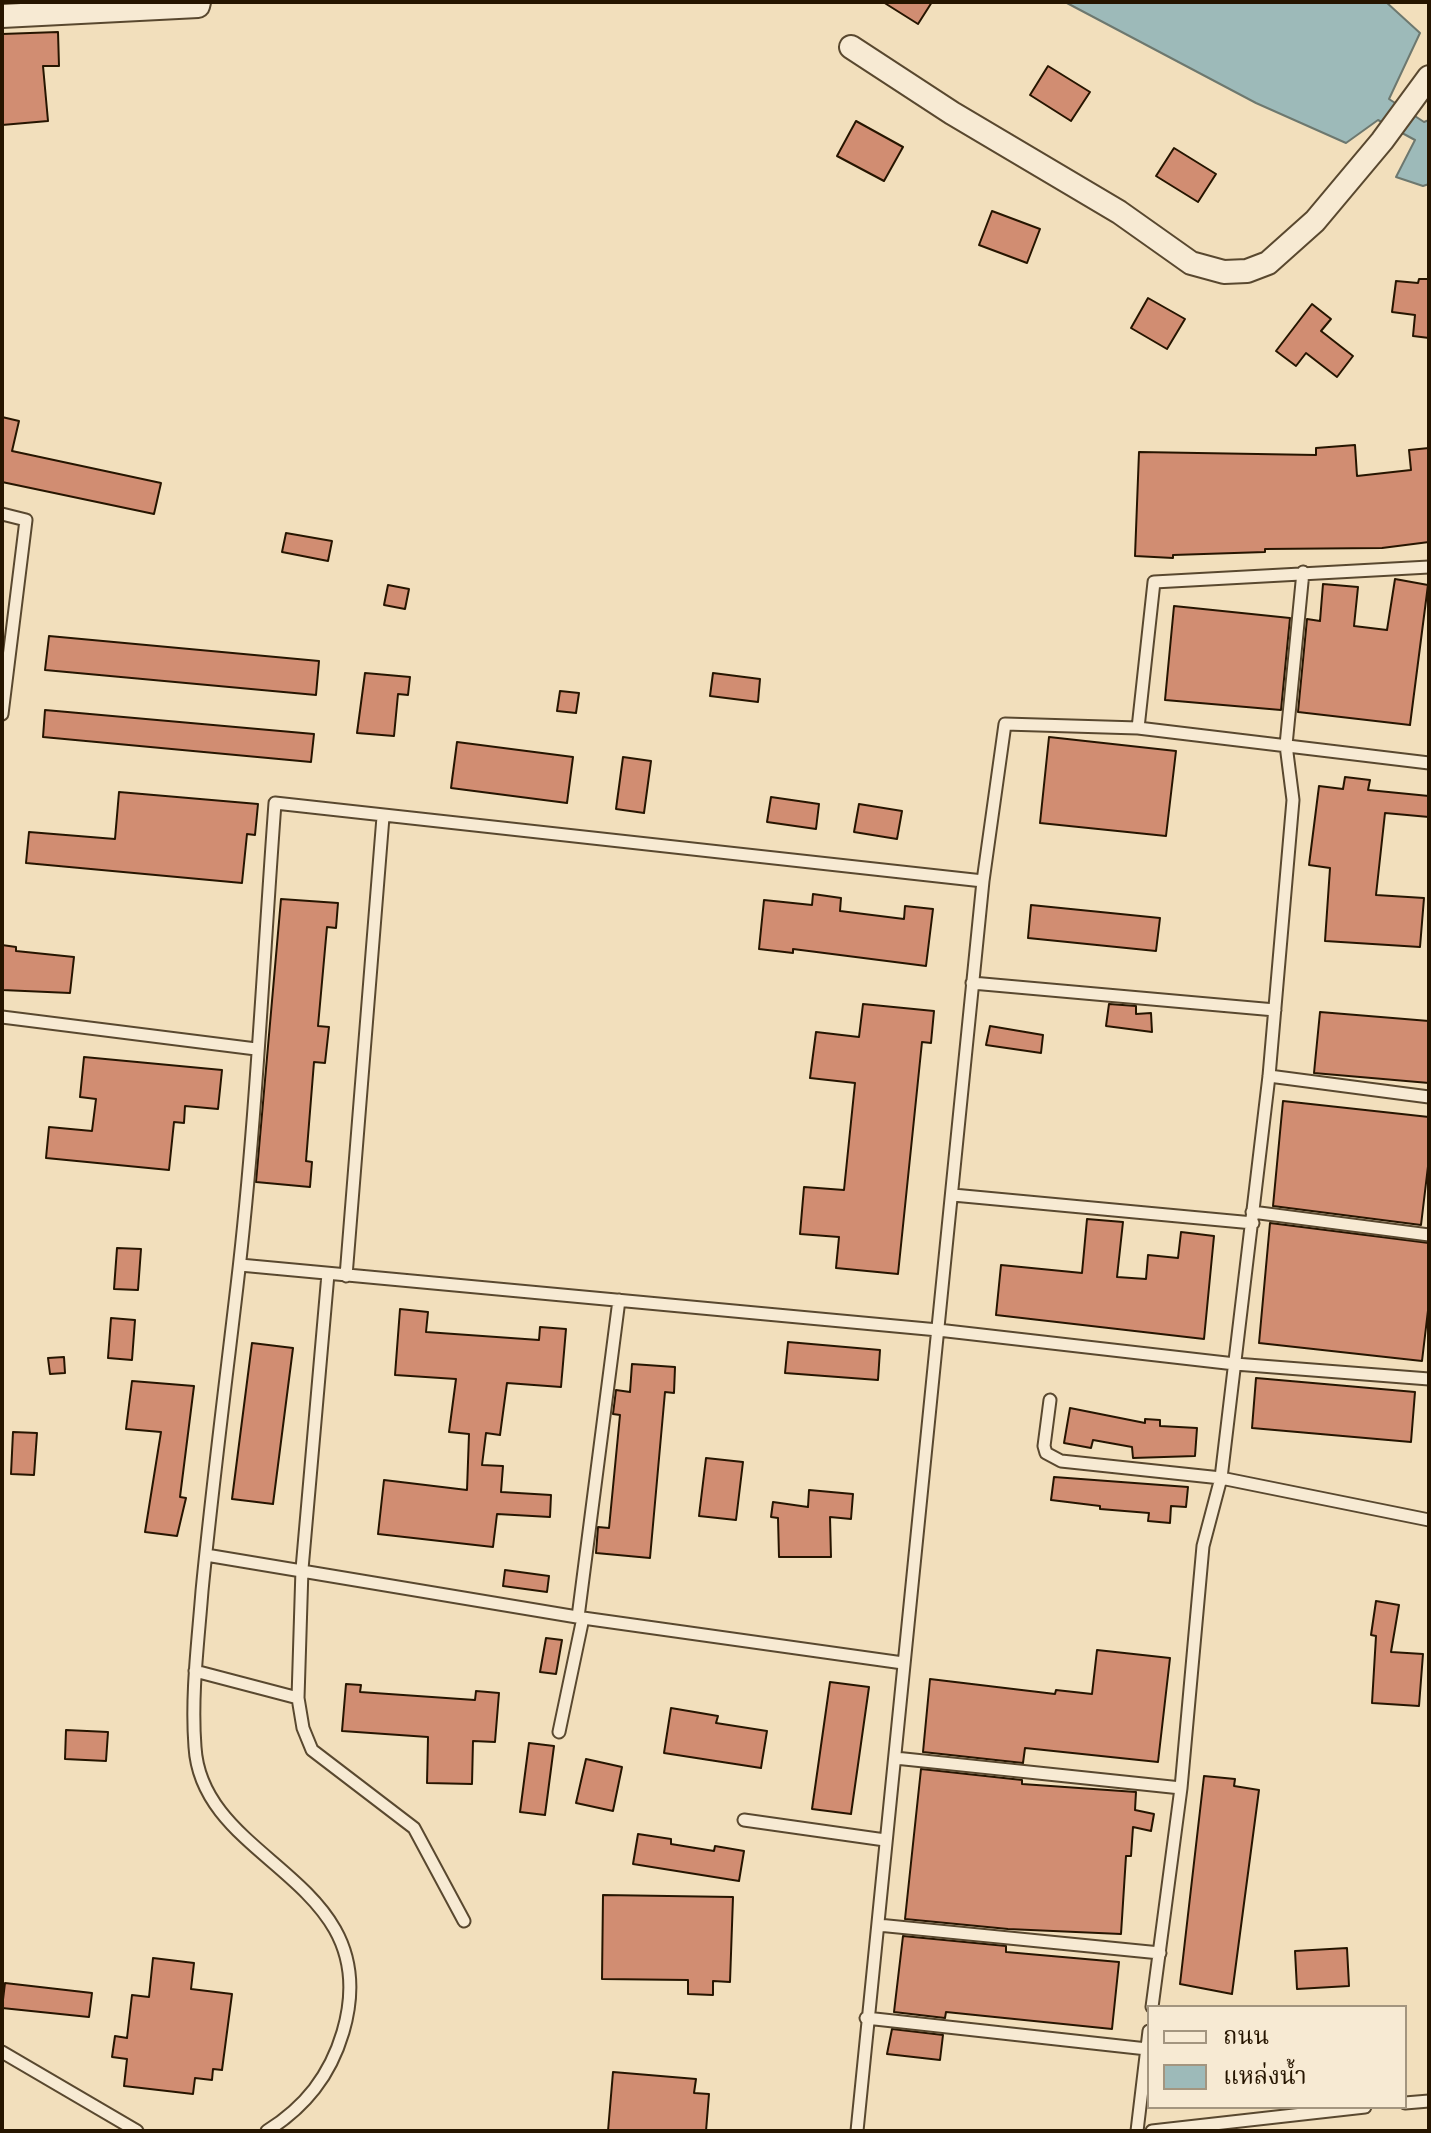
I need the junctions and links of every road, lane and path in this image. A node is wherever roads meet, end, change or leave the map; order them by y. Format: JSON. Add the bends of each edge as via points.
{"nodes":[{"id":1,"x":199,"y":2,"type":"edge"},
{"id":2,"x":2,"y":16,"type":"edge"},
{"id":3,"x":851,"y":47,"type":"dead end"},
{"id":4,"x":1429,"y":77,"type":"edge"},
{"id":5,"x":2,"y":514,"type":"edge"},
{"id":6,"x":1429,"y":567,"type":"edge"},
{"id":7,"x":1303,"y":572,"type":"junction"},
{"id":8,"x":3,"y":687,"type":"edge"},
{"id":9,"x":2,"y":714,"type":"edge"},
{"id":10,"x":1138,"y":728,"type":"junction"},
{"id":11,"x":1286,"y":745,"type":"junction"},
{"id":12,"x":1429,"y":763,"type":"edge"},
{"id":13,"x":383,"y":817,"type":"junction"},
{"id":14,"x":983,"y":881,"type":"junction"},
{"id":15,"x":972,"y":983,"type":"junction"},
{"id":16,"x":1275,"y":1010,"type":"junction"},
{"id":17,"x":2,"y":1017,"type":"edge"},
{"id":18,"x":256,"y":1049,"type":"junction"},
{"id":19,"x":1269,"y":1076,"type":"junction"},
{"id":20,"x":1429,"y":1097,"type":"edge"},
{"id":21,"x":953,"y":1195,"type":"junction"},
{"id":22,"x":1252,"y":1217,"type":"junction"},
{"id":23,"x":1429,"y":1235,"type":"edge"},
{"id":24,"x":240,"y":1265,"type":"junction"},
{"id":25,"x":328,"y":1274,"type":"junction"},
{"id":26,"x":346,"y":1276,"type":"junction"},
{"id":27,"x":619,"y":1300,"type":"junction"},
{"id":28,"x":938,"y":1330,"type":"junction"},
{"id":29,"x":1235,"y":1364,"type":"junction"},
{"id":30,"x":1429,"y":1379,"type":"edge"},
{"id":31,"x":1050,"y":1400,"type":"dead end"},
{"id":32,"x":1221,"y":1478,"type":"junction"},
{"id":33,"x":1429,"y":1520,"type":"edge"},
{"id":34,"x":206,"y":1555,"type":"junction"},
{"id":35,"x":302,"y":1569,"type":"junction"},
{"id":36,"x":580,"y":1618,"type":"junction"},
{"id":37,"x":903,"y":1663,"type":"junction"},
{"id":38,"x":195,"y":1671,"type":"junction"},
{"id":39,"x":298,"y":1698,"type":"junction"},
{"id":40,"x":559,"y":1732,"type":"dead end"},
{"id":41,"x":895,"y":1758,"type":"junction"},
{"id":42,"x":1181,"y":1788,"type":"junction"},
{"id":43,"x":744,"y":1820,"type":"dead end"},
{"id":44,"x":885,"y":1840,"type":"junction"},
{"id":45,"x":464,"y":1921,"type":"dead end"},
{"id":46,"x":878,"y":1925,"type":"junction"},
{"id":47,"x":1160,"y":1953,"type":"junction"},
{"id":48,"x":1152,"y":2005,"type":"edge"},
{"id":49,"x":866,"y":2018,"type":"junction"},
{"id":50,"x":1147,"y":2049,"type":"joint"},
{"id":51,"x":2,"y":2052,"type":"edge"},
{"id":52,"x":1429,"y":2101,"type":"edge"},
{"id":53,"x":1407,"y":2103,"type":"edge"},
{"id":54,"x":1350,"y":2109,"type":"edge"},
{"id":55,"x":1219,"y":2126,"type":"edge"},
{"id":56,"x":137,"y":2131,"type":"edge"},
{"id":57,"x":267,"y":2131,"type":"edge"},
{"id":58,"x":857,"y":2131,"type":"edge"},
{"id":59,"x":1137,"y":2131,"type":"edge"},
{"id":60,"x":1152,"y":2131,"type":"edge"}],
"edges":[{"from":1,"to":2,"type":"street"},
{"from":3,"to":4,"type":"street","via":[[1119,212],[1191,263],[1224,272],[1268,263],[1315,221]]},
{"from":5,"to":8,"type":"lane","via":[[26,520]]},
{"from":6,"to":7,"type":"lane"},
{"from":7,"to":10,"type":"lane","via":[[1154,582]]},
{"from":7,"to":11,"type":"lane"},
{"from":8,"to":9,"type":"lane"},
{"from":10,"to":11,"type":"lane"},
{"from":10,"to":14,"type":"lane","via":[[1005,724]]},
{"from":11,"to":12,"type":"lane"},
{"from":11,"to":16,"type":"lane","via":[[1293,800]]},
{"from":13,"to":14,"type":"lane"},
{"from":13,"to":18,"type":"lane","via":[[275,803]]},
{"from":13,"to":26,"type":"lane"},
{"from":14,"to":15,"type":"lane"},
{"from":15,"to":16,"type":"lane"},
{"from":15,"to":21,"type":"lane"},
{"from":16,"to":19,"type":"lane"},
{"from":17,"to":18,"type":"lane"},
{"from":18,"to":24,"type":"lane"},
{"from":19,"to":20,"type":"lane"},
{"from":19,"to":22,"type":"lane"},
{"from":21,"to":22,"type":"lane"},
{"from":21,"to":28,"type":"lane"},
{"from":22,"to":23,"type":"lane"},
{"from":22,"to":29,"type":"lane"},
{"from":24,"to":25,"type":"lane"},
{"from":24,"to":34,"type":"lane"},
{"from":25,"to":26,"type":"lane"},
{"from":25,"to":35,"type":"lane"},
{"from":26,"to":27,"type":"lane"},
{"from":27,"to":28,"type":"lane"},
{"from":27,"to":36,"type":"lane"},
{"from":28,"to":29,"type":"lane"},
{"from":28,"to":37,"type":"lane"},
{"from":29,"to":30,"type":"lane"},
{"from":29,"to":32,"type":"lane"},
{"from":31,"to":32,"type":"lane","via":[[1044,1446],[1052,1458]]},
{"from":32,"to":33,"type":"lane"},
{"from":32,"to":42,"type":"lane","via":[[1203,1546]]},
{"from":34,"to":35,"type":"lane"},
{"from":34,"to":38,"type":"lane"},
{"from":35,"to":36,"type":"lane"},
{"from":35,"to":39,"type":"lane"},
{"from":36,"to":37,"type":"lane"},
{"from":36,"to":40,"type":"lane"},
{"from":37,"to":41,"type":"lane"},
{"from":38,"to":39,"type":"lane"},
{"from":38,"to":57,"type":"lane","via":[[195,1752],[207,1794],[225,1818],[318,1905],[346,1960],[348,2010],[333,2060],[312,2095]]},
{"from":39,"to":45,"type":"lane","via":[[312,1750],[410,1823]]},
{"from":41,"to":42,"type":"lane"},
{"from":41,"to":44,"type":"lane"},
{"from":42,"to":47,"type":"lane"},
{"from":43,"to":44,"type":"lane"},
{"from":44,"to":46,"type":"lane"},
{"from":46,"to":47,"type":"lane"},
{"from":46,"to":49,"type":"lane"},
{"from":47,"to":48,"type":"lane"},
{"from":49,"to":50,"type":"lane"},
{"from":49,"to":58,"type":"lane"},
{"from":50,"to":59,"type":"lane"},
{"from":51,"to":56,"type":"lane"},
{"from":52,"to":53,"type":"lane"},
{"from":54,"to":55,"type":"lane"},
{"from":55,"to":60,"type":"lane"}]}
